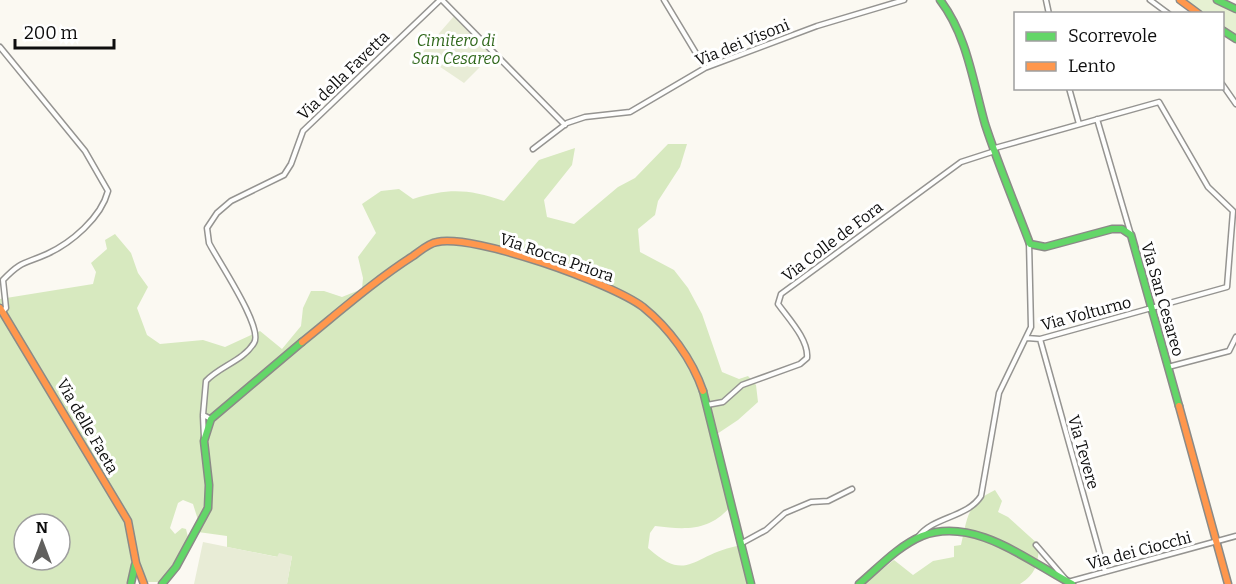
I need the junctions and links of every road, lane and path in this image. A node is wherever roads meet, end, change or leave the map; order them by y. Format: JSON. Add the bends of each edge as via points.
{"nodes":[{"id":1,"x":441,"y":0,"type":"edge"},
{"id":2,"x":664,"y":0,"type":"edge"},
{"id":3,"x":904,"y":0,"type":"edge"},
{"id":4,"x":940,"y":0,"type":"edge"},
{"id":5,"x":1150,"y":0,"type":"edge"},
{"id":6,"x":1180,"y":0,"type":"edge"},
{"id":7,"x":1217,"y":0,"type":"edge"},
{"id":8,"x":1236,"y":9,"type":"edge"},
{"id":9,"x":1166,"y":12,"type":"edge"},
{"id":10,"x":1196,"y":12,"type":"edge"},
{"id":11,"x":0,"y":47,"type":"edge"},
{"id":12,"x":705,"y":68,"type":"junction"},
{"id":13,"x":1224,"y":87,"type":"edge"},
{"id":14,"x":1070,"y":90,"type":"edge"},
{"id":15,"x":1236,"y":104,"type":"edge"},
{"id":16,"x":1097,"y":119,"type":"junction"},
{"id":17,"x":565,"y":124,"type":"junction"},
{"id":18,"x":1079,"y":124,"type":"junction"},
{"id":19,"x":533,"y":149,"type":"dead end"},
{"id":20,"x":996,"y":149,"type":"junction"},
{"id":21,"x":1131,"y":236,"type":"junction"},
{"id":22,"x":1029,"y":241,"type":"junction"},
{"id":23,"x":1152,"y":307,"type":"junction"},
{"id":24,"x":1,"y":311,"type":"edge"},
{"id":25,"x":1236,"y":337,"type":"edge"},
{"id":26,"x":1027,"y":338,"type":"junction"},
{"id":27,"x":1040,"y":339,"type":"junction"},
{"id":28,"x":1236,"y":349,"type":"edge"},
{"id":29,"x":1229,"y":351,"type":"junction"},
{"id":30,"x":1168,"y":367,"type":"junction"},
{"id":31,"x":706,"y":405,"type":"junction"},
{"id":32,"x":203,"y":415,"type":"junction"},
{"id":33,"x":211,"y":419,"type":"junction"},
{"id":34,"x":204,"y":441,"type":"junction"},
{"id":35,"x":852,"y":489,"type":"dead end"},
{"id":36,"x":1236,"y":536,"type":"edge"},
{"id":37,"x":916,"y":539,"type":"junction"},
{"id":38,"x":1217,"y":541,"type":"junction"},
{"id":39,"x":742,"y":543,"type":"junction"},
{"id":40,"x":1035,"y":545,"type":"dead end"},
{"id":41,"x":136,"y":563,"type":"junction"},
{"id":42,"x":1106,"y":572,"type":"junction"},
{"id":43,"x":130,"y":583,"type":"edge"},
{"id":44,"x":143,"y":583,"type":"edge"},
{"id":45,"x":162,"y":583,"type":"edge"},
{"id":46,"x":1070,"y":583,"type":"edge"},
{"id":47,"x":752,"y":584,"type":"edge"},
{"id":48,"x":859,"y":584,"type":"edge"},
{"id":49,"x":1228,"y":584,"type":"edge"}],
"edges":[{"from":1,"to":17,"type":"street"},
{"from":1,"to":32,"type":"street","name":"Via della Favetta","via":[[303,131],[284,175],[231,201],[209,224],[209,243],[254,322],[256,338],[239,358],[206,381]]},
{"from":2,"to":12,"type":"street"},
{"from":3,"to":12,"type":"street","name":"Via dei Visoni","via":[[817,26]]},
{"from":4,"to":20,"type":"main road","via":[[961,37]]},
{"from":5,"to":9,"type":"street"},
{"from":6,"to":10,"type":"main road"},
{"from":7,"to":8,"type":"main road"},
{"from":11,"to":24,"type":"street","via":[[89,156],[108,191],[86,226],[52,251],[22,262],[3,280],[6,308]]},
{"from":12,"to":17,"type":"street","name":"Via dei Visoni","via":[[630,112],[585,117]]},
{"from":13,"to":15,"type":"street"},
{"from":14,"to":18,"type":"street"},
{"from":16,"to":18,"type":"street"},
{"from":16,"to":21,"type":"street"},
{"from":16,"to":23,"type":"street","name":"Via Volturno","via":[[1159,102],[1208,187],[1233,211],[1227,287]]},
{"from":17,"to":19,"type":"street","name":"Via dei Visoni"},
{"from":18,"to":20,"type":"street"},
{"from":20,"to":22,"type":"main road"},
{"from":20,"to":31,"type":"street","name":"Via Colle de Fora","via":[[961,162],[782,293],[778,304],[800,336],[807,358],[742,385],[724,401]]},
{"from":21,"to":22,"type":"main road","name":"Via San Cesareo","via":[[1116,228],[1045,247]]},
{"from":21,"to":23,"type":"main road","name":"Via San Cesareo"},
{"from":22,"to":26,"type":"street","via":[[1031,322]]},
{"from":23,"to":27,"type":"street","name":"Via Volturno"},
{"from":23,"to":30,"type":"main road","name":"Via San Cesareo"},
{"from":24,"to":41,"type":"main road","name":"Via delle Faeta","via":[[128,521]]},
{"from":25,"to":29,"type":"street"},
{"from":26,"to":27,"type":"street","name":"Via Volturno"},
{"from":26,"to":37,"type":"street","via":[[999,392],[980,497],[970,508],[929,526]]},
{"from":27,"to":42,"type":"street","name":"Via Tevere"},
{"from":28,"to":29,"type":"street"},
{"from":29,"to":30,"type":"street"},
{"from":30,"to":38,"type":"main road","name":"Via San Cesareo"},
{"from":31,"to":33,"type":"main road","name":"Via Rocca Priora","via":[[690,361],[672,336],[635,302],[614,290],[519,255],[446,241],[434,242],[390,271]]},
{"from":31,"to":39,"type":"main road","name":"Via Rocca Priora"},
{"from":32,"to":33,"type":"street"},
{"from":32,"to":34,"type":"street"},
{"from":33,"to":34,"type":"main road"},
{"from":34,"to":45,"type":"main road","via":[[208,508],[177,565]]},
{"from":35,"to":39,"type":"street","via":[[828,501],[785,513],[769,528]]},
{"from":36,"to":38,"type":"street","name":"Via dei Ciocchi"},
{"from":37,"to":46,"type":"main road","via":[[944,530],[969,532]]},
{"from":37,"to":48,"type":"main road"},
{"from":38,"to":42,"type":"street","name":"Via dei Ciocchi"},
{"from":38,"to":49,"type":"main road","name":"Via San Cesareo"},
{"from":39,"to":47,"type":"main road","name":"Via Rocca Priora"},
{"from":40,"to":46,"type":"street"},
{"from":41,"to":43,"type":"main road"},
{"from":41,"to":44,"type":"main road","name":"Via delle Faeta"},
{"from":42,"to":46,"type":"street","name":"Via dei Ciocchi"},
{"from":43,"to":44,"type":"main road"}]}
